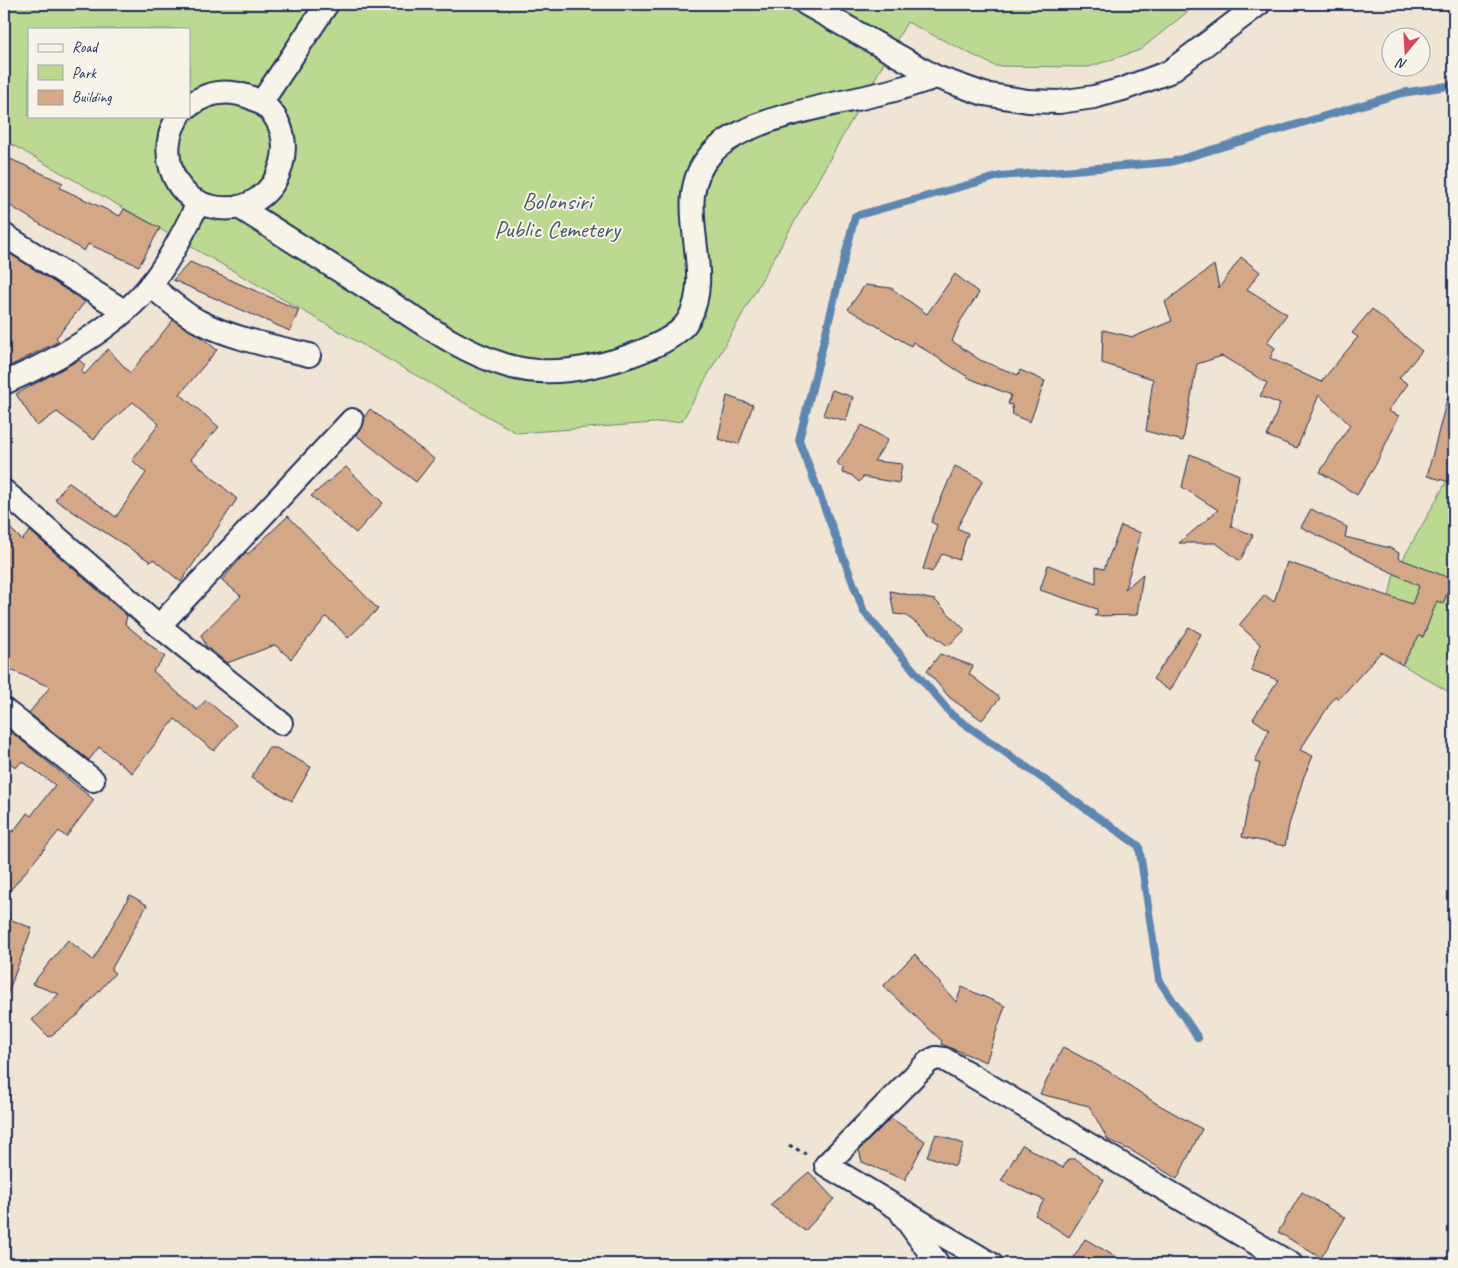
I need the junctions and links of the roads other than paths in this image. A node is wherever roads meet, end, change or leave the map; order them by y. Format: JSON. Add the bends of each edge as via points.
{"nodes":[{"id":1,"x":327,"y":4,"type":"edge"},
{"id":2,"x":806,"y":4,"type":"edge"},
{"id":3,"x":1259,"y":4,"type":"edge"},
{"id":4,"x":936,"y":77,"type":"junction"},
{"id":5,"x":260,"y":103,"type":"junction"},
{"id":6,"x":190,"y":105,"type":"edge"},
{"id":7,"x":178,"y":118,"type":"edge"},
{"id":8,"x":199,"y":202,"type":"junction"},
{"id":9,"x":239,"y":207,"type":"junction"},
{"id":10,"x":4,"y":235,"type":"edge"},
{"id":11,"x":150,"y":285,"type":"junction"},
{"id":12,"x":124,"y":312,"type":"junction"},
{"id":13,"x":309,"y":355,"type":"dead end"},
{"id":14,"x":4,"y":384,"type":"edge"},
{"id":15,"x":352,"y":420,"type":"dead end"},
{"id":16,"x":4,"y":491,"type":"edge"},
{"id":17,"x":159,"y":626,"type":"junction"},
{"id":18,"x":4,"y":710,"type":"edge"},
{"id":19,"x":281,"y":723,"type":"dead end"},
{"id":20,"x":93,"y":780,"type":"dead end"},
{"id":21,"x":897,"y":1206,"type":"junction"},
{"id":22,"x":938,"y":1264,"type":"edge"},
{"id":23,"x":991,"y":1264,"type":"edge"},
{"id":24,"x":1291,"y":1264,"type":"edge"}],
"edges":[{"from":1,"to":5,"type":"street"},
{"from":2,"to":4,"type":"street"},
{"from":3,"to":4,"type":"street","via":[[1169,72],[1123,90],[1094,97],[1059,102],[1028,101],[984,94]]},
{"from":4,"to":9,"type":"street","via":[[881,94],[789,115],[739,134],[710,155],[696,179],[692,210],[699,259],[699,295],[688,321],[660,345],[609,364],[553,372],[506,366],[467,349]]},
{"from":5,"to":6,"type":"street","via":[[229,92],[212,94]]},
{"from":5,"to":9,"type":"street","via":[[280,129],[283,162],[278,178],[268,191]]},
{"from":7,"to":8,"type":"street","via":[[168,138],[169,163],[179,186]]},
{"from":8,"to":9,"type":"street","via":[[223,208]]},
{"from":8,"to":11,"type":"street","via":[[174,250]]},
{"from":10,"to":12,"type":"street"},
{"from":11,"to":12,"type":"street"},
{"from":11,"to":13,"type":"street","via":[[199,322],[225,333]]},
{"from":12,"to":14,"type":"street","via":[[70,350]]},
{"from":15,"to":17,"type":"street"},
{"from":16,"to":17,"type":"street"},
{"from":17,"to":19,"type":"street"},
{"from":18,"to":20,"type":"street"},
{"from":21,"to":22,"type":"street"},
{"from":21,"to":23,"type":"street"},
{"from":21,"to":24,"type":"street","via":[[826,1165],[928,1062],[944,1059]]}]}
